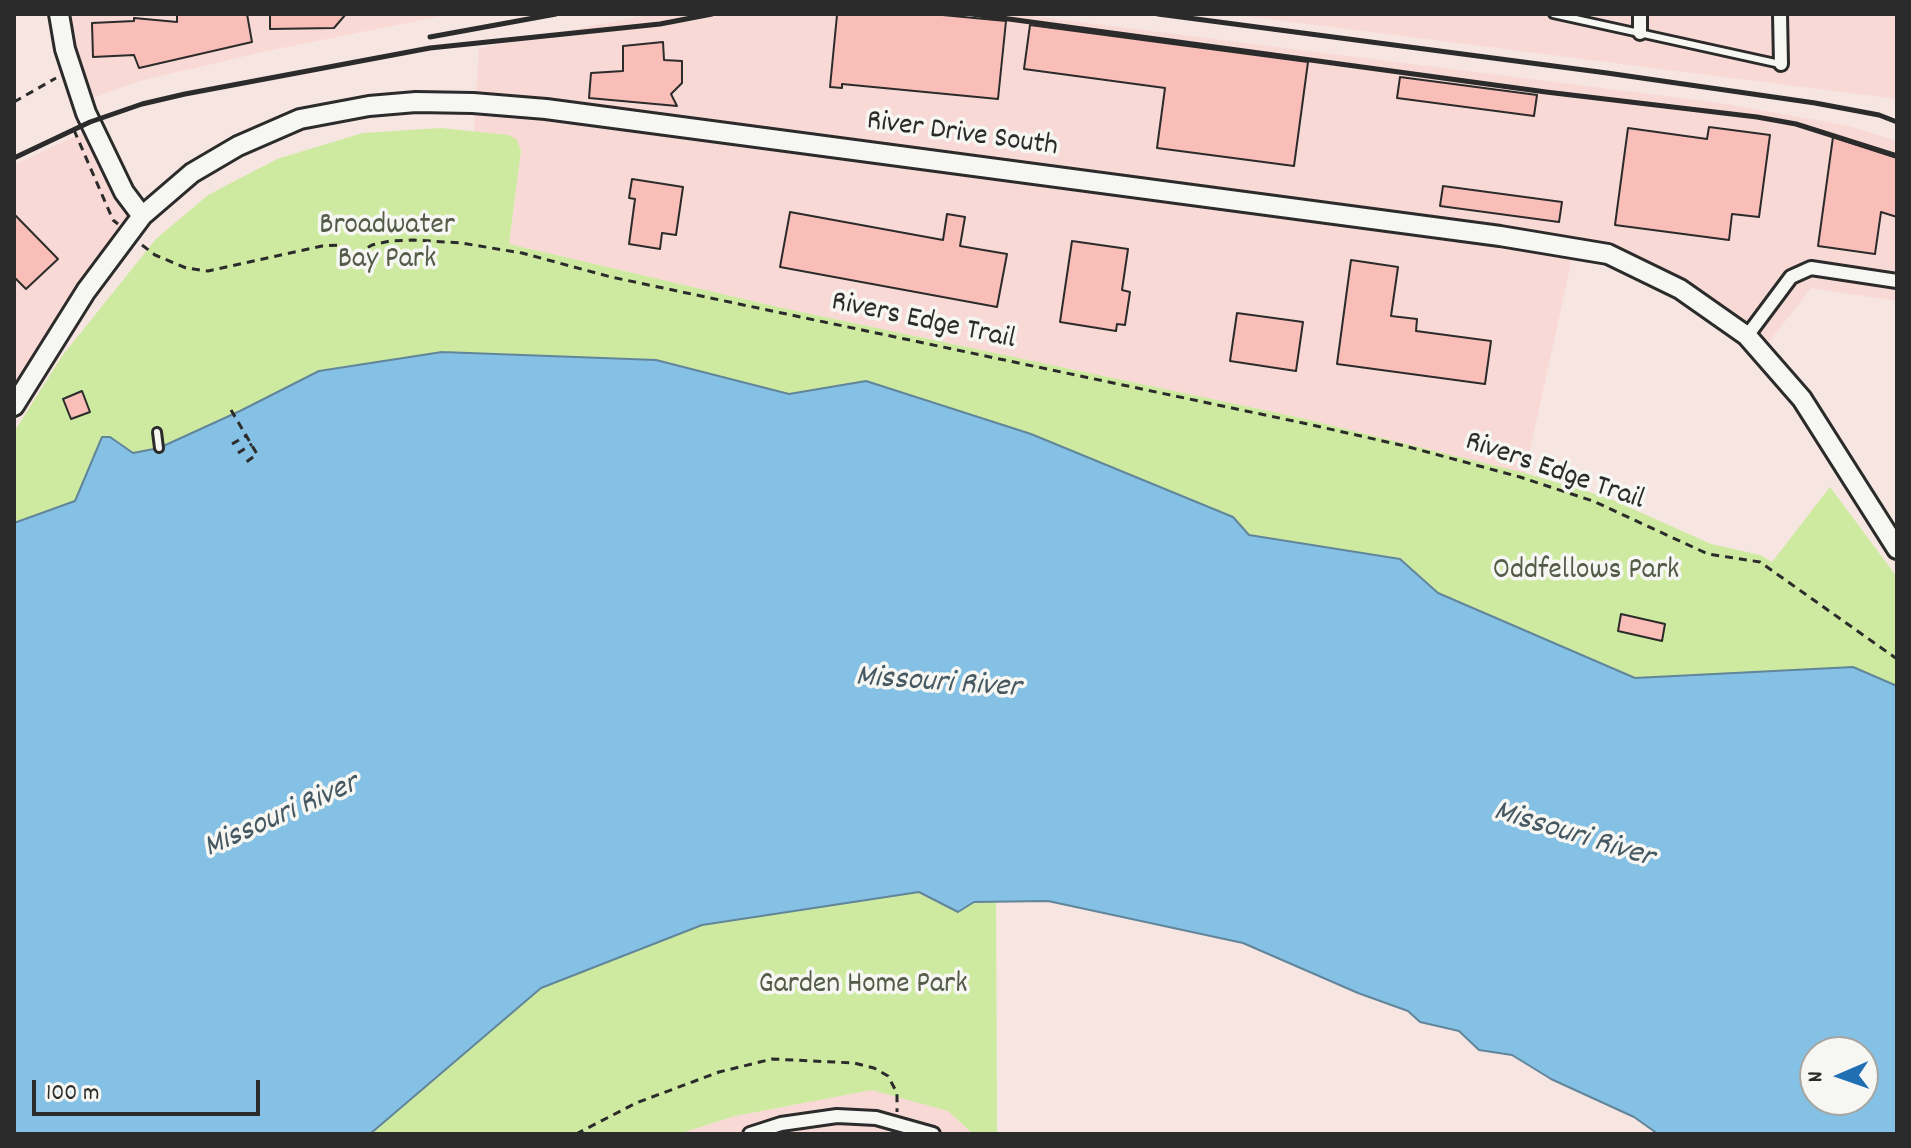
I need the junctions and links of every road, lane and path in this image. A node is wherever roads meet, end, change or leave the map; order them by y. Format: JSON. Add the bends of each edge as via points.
{"nodes":[{"id":1,"x":59,"y":14,"type":"edge"},
{"id":2,"x":1553,"y":14,"type":"edge"},
{"id":3,"x":1640,"y":14,"type":"edge"},
{"id":4,"x":1780,"y":14,"type":"edge"},
{"id":5,"x":1640,"y":33,"type":"junction"},
{"id":6,"x":1781,"y":64,"type":"joint"},
{"id":7,"x":57,"y":78,"type":"dead end"},
{"id":8,"x":14,"y":102,"type":"edge"},
{"id":9,"x":74,"y":128,"type":"dead end"},
{"id":10,"x":142,"y":216,"type":"junction"},
{"id":11,"x":129,"y":234,"type":"junction"},
{"id":12,"x":1897,"y":281,"type":"edge"},
{"id":13,"x":1747,"y":336,"type":"junction"},
{"id":14,"x":14,"y":406,"type":"edge"},
{"id":15,"x":231,"y":410,"type":"dead end"},
{"id":16,"x":157,"y":432,"type":"dead end"},
{"id":17,"x":247,"y":436,"type":"junction"},
{"id":18,"x":232,"y":444,"type":"dead end"},
{"id":19,"x":252,"y":444,"type":"junction"},
{"id":20,"x":159,"y":448,"type":"dead end"},
{"id":21,"x":238,"y":453,"type":"dead end"},
{"id":22,"x":245,"y":463,"type":"dead end"},
{"id":23,"x":1897,"y":549,"type":"edge"},
{"id":24,"x":1897,"y":659,"type":"edge"},
{"id":25,"x":896,"y":1123,"type":"junction"},
{"id":26,"x":576,"y":1134,"type":"edge"},
{"id":27,"x":750,"y":1134,"type":"edge"},
{"id":28,"x":933,"y":1134,"type":"edge"}],
"edges":[{"from":1,"to":10,"type":"main road","via":[[86,113],[124,192]]},
{"from":2,"to":5,"type":"lane"},
{"from":3,"to":5,"type":"street"},
{"from":4,"to":6,"type":"street"},
{"from":5,"to":6,"type":"lane"},
{"from":7,"to":8,"type":"path"},
{"from":9,"to":11,"type":"path","name":"Rivers Edge Trail","via":[[113,220]]},
{"from":10,"to":11,"type":"main road","name":"River Drive South"},
{"from":10,"to":13,"type":"main road","name":"River Drive South","via":[[192,173],[300,119],[369,106],[473,103],[1608,254],[1680,289]]},
{"from":11,"to":14,"type":"main road","name":"River Drive South","via":[[86,291]]},
{"from":11,"to":24,"type":"path","name":"Rivers Edge Trail","via":[[155,255],[208,271],[322,246],[340,245],[359,253],[390,241],[461,243],[522,253],[611,277],[1405,446],[1593,501],[1708,554],[1760,562]]},
{"from":12,"to":13,"type":"street","via":[[1811,268],[1791,277]]},
{"from":13,"to":23,"type":"main road","name":"River Drive South","via":[[1802,399]]},
{"from":15,"to":17,"type":"path"},
{"from":16,"to":20,"type":"lane"},
{"from":17,"to":18,"type":"path"},
{"from":17,"to":19,"type":"path"},
{"from":19,"to":21,"type":"path"},
{"from":19,"to":22,"type":"path","via":[[257,454]]},
{"from":25,"to":26,"type":"path","via":[[897,1093],[888,1076],[874,1068],[772,1059],[636,1103]]},
{"from":25,"to":27,"type":"street","via":[[837,1116]]},
{"from":25,"to":28,"type":"street"}]}
